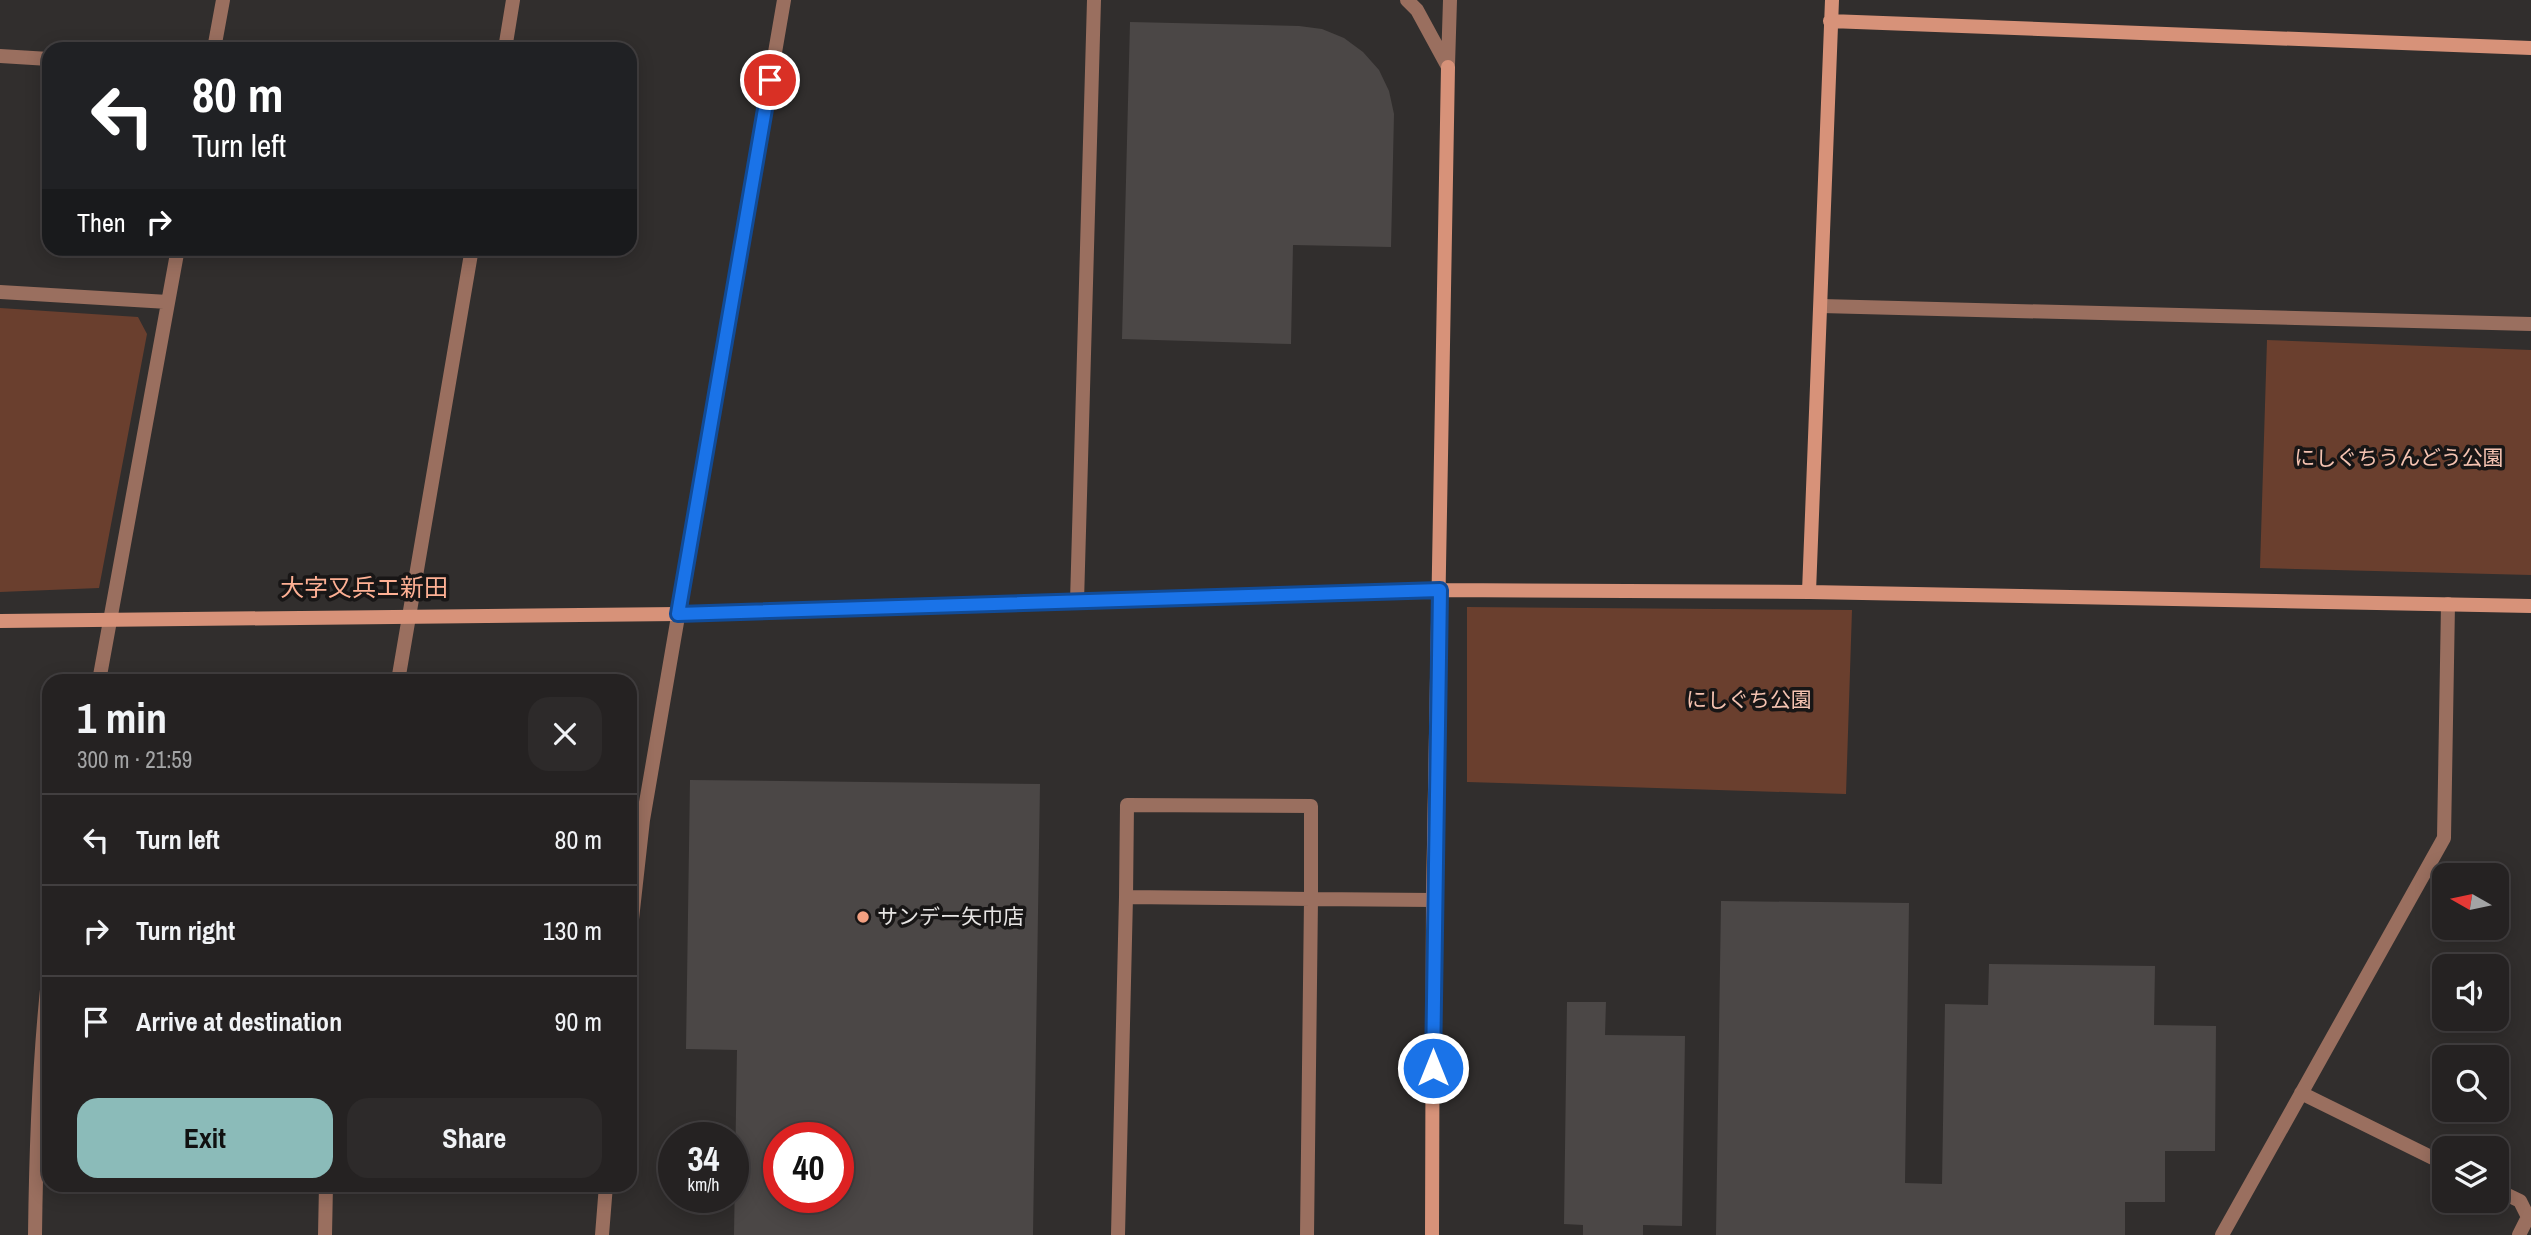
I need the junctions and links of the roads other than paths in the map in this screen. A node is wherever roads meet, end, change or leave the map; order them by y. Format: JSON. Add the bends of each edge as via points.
{"nodes":[{"id":1,"x":223,"y":0,"type":"edge"},
{"id":2,"x":513,"y":0,"type":"edge"},
{"id":3,"x":784,"y":0,"type":"edge"},
{"id":4,"x":1094,"y":0,"type":"edge"},
{"id":5,"x":1407,"y":0,"type":"edge"},
{"id":6,"x":1450,"y":0,"type":"edge"},
{"id":7,"x":1832,"y":0,"type":"edge"},
{"id":8,"x":1830,"y":21,"type":"junction"},
{"id":9,"x":215,"y":42,"type":"edge"},
{"id":10,"x":506,"y":42,"type":"edge"},
{"id":11,"x":2531,"y":48,"type":"edge"},
{"id":12,"x":0,"y":56,"type":"edge"},
{"id":13,"x":42,"y":59,"type":"edge"},
{"id":14,"x":1448,"y":67,"type":"junction"},
{"id":15,"x":177,"y":256,"type":"edge"},
{"id":16,"x":471,"y":256,"type":"edge"},
{"id":17,"x":0,"y":292,"type":"edge"},
{"id":18,"x":168,"y":302,"type":"junction"},
{"id":19,"x":1821,"y":306,"type":"junction"},
{"id":20,"x":2531,"y":324,"type":"edge"},
{"id":21,"x":1440,"y":590,"type":"junction"},
{"id":22,"x":1809,"y":592,"type":"junction"},
{"id":23,"x":1077,"y":602,"type":"junction"},
{"id":24,"x":2448,"y":604,"type":"junction"},
{"id":25,"x":2531,"y":606,"type":"edge"},
{"id":26,"x":678,"y":614,"type":"junction"},
{"id":27,"x":411,"y":617,"type":"junction"},
{"id":28,"x":110,"y":618,"type":"junction"},
{"id":29,"x":0,"y":621,"type":"edge"},
{"id":30,"x":100,"y":674,"type":"edge"},
{"id":31,"x":399,"y":674,"type":"edge"},
{"id":32,"x":637,"y":874,"type":"edge"},
{"id":33,"x":1126,"y":897,"type":"junction"},
{"id":34,"x":1311,"y":899,"type":"junction"},
{"id":35,"x":1433,"y":900,"type":"junction"},
{"id":36,"x":42,"y":1029,"type":"edge"},
{"id":37,"x":2301,"y":1093,"type":"junction"},
{"id":38,"x":2432,"y":1158,"type":"edge"},
{"id":39,"x":326,"y":1192,"type":"edge"},
{"id":40,"x":605,"y":1192,"type":"edge"},
{"id":41,"x":2509,"y":1196,"type":"edge"},
{"id":42,"x":35,"y":1235,"type":"edge"},
{"id":43,"x":325,"y":1235,"type":"edge"},
{"id":44,"x":602,"y":1235,"type":"edge"},
{"id":45,"x":1118,"y":1235,"type":"edge"},
{"id":46,"x":1307,"y":1235,"type":"edge"},
{"id":47,"x":1432,"y":1235,"type":"edge"},
{"id":48,"x":2222,"y":1235,"type":"edge"},
{"id":49,"x":2519,"y":1235,"type":"edge"}],
"edges":[{"from":1,"to":9,"type":"street"},
{"from":2,"to":10,"type":"street"},
{"from":3,"to":26,"type":"street"},
{"from":4,"to":23,"type":"street"},
{"from":5,"to":14,"type":"street"},
{"from":6,"to":14,"type":"street"},
{"from":7,"to":8,"type":"street"},
{"from":8,"to":11,"type":"street"},
{"from":8,"to":19,"type":"street"},
{"from":12,"to":13,"type":"street"},
{"from":14,"to":21,"type":"street"},
{"from":15,"to":18,"type":"street"},
{"from":16,"to":27,"type":"street"},
{"from":17,"to":18,"type":"street"},
{"from":18,"to":28,"type":"street"},
{"from":19,"to":20,"type":"street"},
{"from":19,"to":22,"type":"street"},
{"from":21,"to":22,"type":"street"},
{"from":21,"to":23,"type":"street"},
{"from":21,"to":35,"type":"street"},
{"from":22,"to":24,"type":"street"},
{"from":23,"to":26,"type":"street"},
{"from":24,"to":25,"type":"street"},
{"from":24,"to":37,"type":"street","via":[[2444,838]]},
{"from":26,"to":27,"type":"street"},
{"from":26,"to":32,"type":"street"},
{"from":27,"to":28,"type":"street"},
{"from":27,"to":31,"type":"street"},
{"from":28,"to":29,"type":"street"},
{"from":28,"to":30,"type":"street"},
{"from":33,"to":34,"type":"street"},
{"from":33,"to":34,"type":"street","via":[[1126,804],[1311,806]]},
{"from":33,"to":45,"type":"street"},
{"from":34,"to":35,"type":"street"},
{"from":34,"to":46,"type":"street"},
{"from":35,"to":47,"type":"street"},
{"from":36,"to":42,"type":"street"},
{"from":37,"to":38,"type":"street"},
{"from":37,"to":48,"type":"street"},
{"from":39,"to":43,"type":"street"},
{"from":40,"to":44,"type":"street"},
{"from":41,"to":49,"type":"street","via":[[2520,1201],[2528,1217]]}]}
